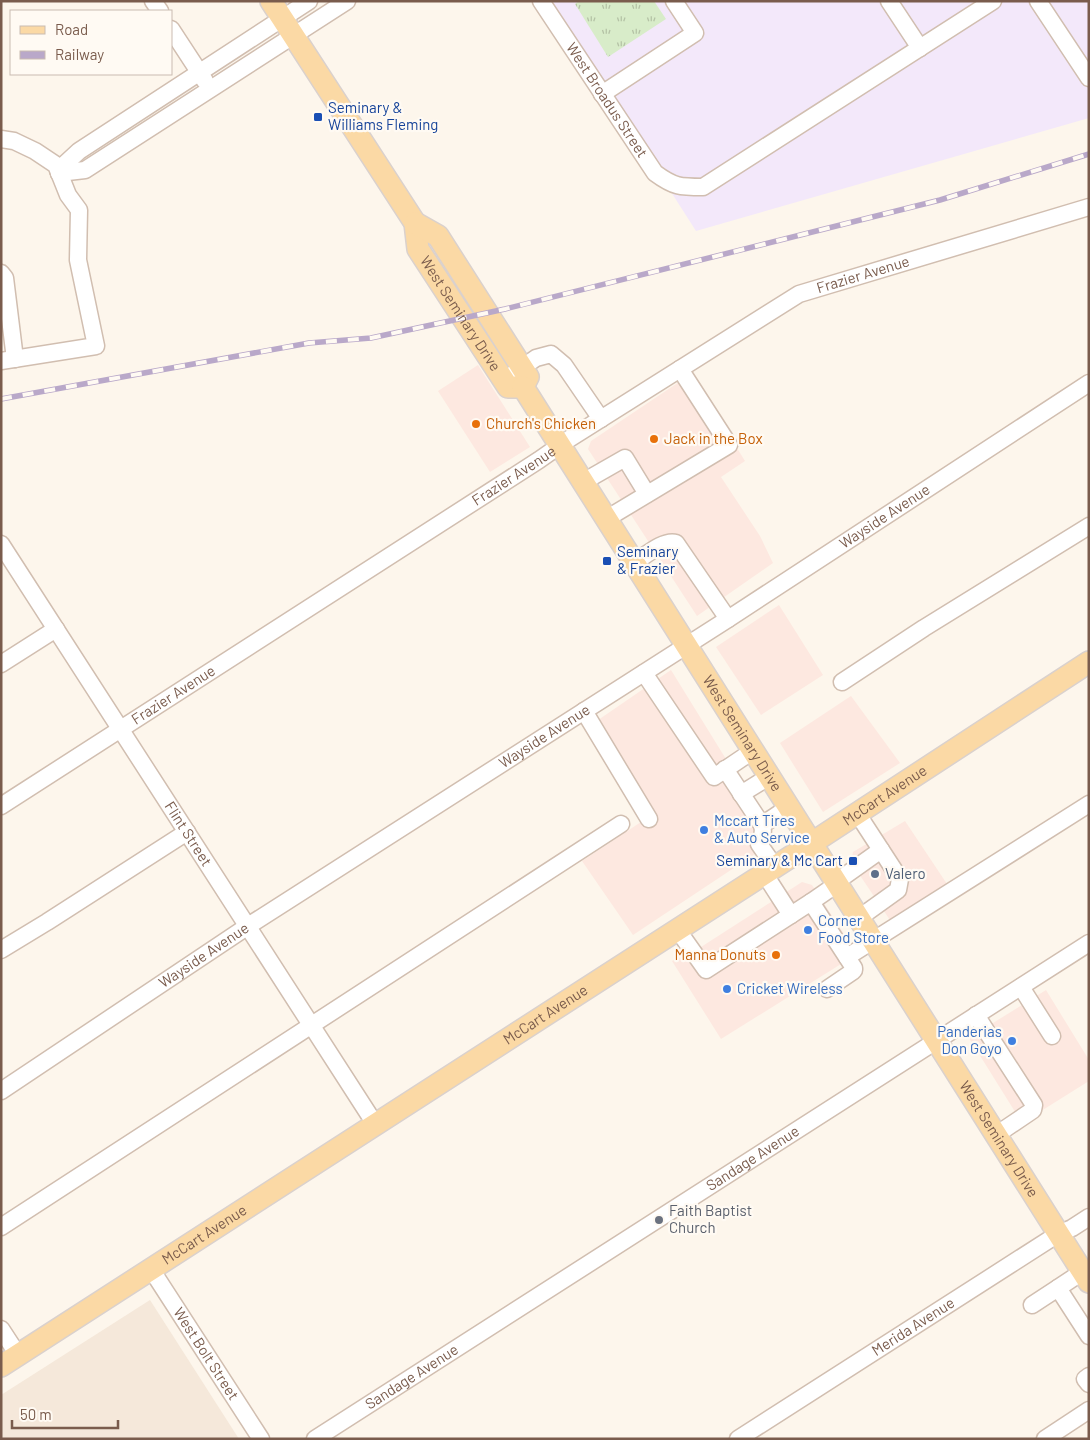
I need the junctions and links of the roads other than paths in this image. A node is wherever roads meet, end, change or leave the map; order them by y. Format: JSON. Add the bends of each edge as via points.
{"nodes":[{"id":1,"x":309,"y":1,"type":"edge"},
{"id":2,"x":347,"y":1,"type":"edge"},
{"id":3,"x":541,"y":1,"type":"edge"},
{"id":4,"x":674,"y":1,"type":"edge"},
{"id":5,"x":889,"y":1,"type":"edge"},
{"id":6,"x":994,"y":1,"type":"edge"},
{"id":7,"x":1038,"y":1,"type":"edge"},
{"id":8,"x":277,"y":10,"type":"edge"},
{"id":9,"x":172,"y":32,"type":"edge"},
{"id":10,"x":294,"y":36,"type":"junction"},
{"id":11,"x":920,"y":48,"type":"junction"},
{"id":12,"x":199,"y":73,"type":"junction"},
{"id":13,"x":1089,"y":78,"type":"edge"},
{"id":14,"x":211,"y":90,"type":"junction"},
{"id":15,"x":602,"y":94,"type":"junction"},
{"id":16,"x":1,"y":139,"type":"edge"},
{"id":17,"x":59,"y":174,"type":"junction"},
{"id":18,"x":1089,"y":207,"type":"edge"},
{"id":19,"x":1,"y":273,"type":"edge"},
{"id":20,"x":8,"y":360,"type":"edge"},
{"id":21,"x":680,"y":369,"type":"junction"},
{"id":22,"x":516,"y":378,"type":"junction"},
{"id":23,"x":1089,"y":383,"type":"edge"},
{"id":24,"x":601,"y":419,"type":"junction"},
{"id":25,"x":560,"y":446,"type":"junction"},
{"id":26,"x":583,"y":482,"type":"junction"},
{"id":27,"x":647,"y":494,"type":"junction"},
{"id":28,"x":606,"y":519,"type":"junction"},
{"id":29,"x":1089,"y":526,"type":"edge"},
{"id":30,"x":1,"y":544,"type":"edge"},
{"id":31,"x":634,"y":563,"type":"junction"},
{"id":32,"x":728,"y":619,"type":"junction"},
{"id":33,"x":56,"y":629,"type":"junction"},
{"id":34,"x":686,"y":646,"type":"junction"},
{"id":35,"x":1089,"y":662,"type":"edge"},
{"id":36,"x":1,"y":664,"type":"edge"},
{"id":37,"x":644,"y":673,"type":"junction"},
{"id":38,"x":842,"y":682,"type":"dead end"},
{"id":39,"x":584,"y":711,"type":"junction"},
{"id":40,"x":121,"y":729,"type":"junction"},
{"id":41,"x":754,"y":750,"type":"junction"},
{"id":42,"x":725,"y":769,"type":"junction"},
{"id":43,"x":770,"y":776,"type":"junction"},
{"id":44,"x":741,"y":794,"type":"junction"},
{"id":45,"x":1089,"y":804,"type":"edge"},
{"id":46,"x":1,"y":806,"type":"edge"},
{"id":47,"x":789,"y":807,"type":"junction"},
{"id":48,"x":857,"y":813,"type":"junction"},
{"id":49,"x":649,"y":819,"type":"dead end"},
{"id":50,"x":621,"y":824,"type":"dead end"},
{"id":51,"x":762,"y":825,"type":"junction"},
{"id":52,"x":187,"y":832,"type":"junction"},
{"id":53,"x":812,"y":843,"type":"junction"},
{"id":54,"x":881,"y":850,"type":"junction"},
{"id":55,"x":770,"y":870,"type":"junction"},
{"id":56,"x":837,"y":883,"type":"junction"},
{"id":57,"x":810,"y":902,"type":"junction"},
{"id":58,"x":791,"y":915,"type":"junction"},
{"id":59,"x":858,"y":918,"type":"junction"},
{"id":60,"x":248,"y":926,"type":"junction"},
{"id":61,"x":678,"y":929,"type":"junction"},
{"id":62,"x":872,"y":940,"type":"junction"},
{"id":63,"x":1089,"y":943,"type":"edge"},
{"id":64,"x":1,"y":950,"type":"edge"},
{"id":65,"x":847,"y":957,"type":"junction"},
{"id":66,"x":1020,"y":986,"type":"junction"},
{"id":67,"x":827,"y":989,"type":"dead end"},
{"id":68,"x":976,"y":1015,"type":"junction"},
{"id":69,"x":311,"y":1025,"type":"junction"},
{"id":70,"x":1052,"y":1036,"type":"dead end"},
{"id":71,"x":936,"y":1041,"type":"junction"},
{"id":72,"x":1,"y":1091,"type":"edge"},
{"id":73,"x":375,"y":1124,"type":"junction"},
{"id":74,"x":996,"y":1135,"type":"junction"},
{"id":75,"x":1089,"y":1217,"type":"edge"},
{"id":76,"x":1,"y":1227,"type":"edge"},
{"id":77,"x":1058,"y":1234,"type":"junction"},
{"id":78,"x":151,"y":1269,"type":"junction"},
{"id":79,"x":1086,"y":1277,"type":"edge"},
{"id":80,"x":1058,"y":1288,"type":"junction"},
{"id":81,"x":1032,"y":1305,"type":"dead end"},
{"id":82,"x":1,"y":1329,"type":"edge"},
{"id":83,"x":1089,"y":1336,"type":"edge"},
{"id":84,"x":10,"y":1360,"type":"edge"},
{"id":85,"x":1089,"y":1376,"type":"edge"},
{"id":86,"x":1089,"y":1384,"type":"edge"},
{"id":87,"x":1086,"y":1419,"type":"edge"},
{"id":88,"x":261,"y":1439,"type":"edge"},
{"id":89,"x":315,"y":1439,"type":"edge"},
{"id":90,"x":738,"y":1439,"type":"edge"},
{"id":91,"x":1045,"y":1439,"type":"edge"}],
"edges":[{"from":1,"to":8,"type":"street"},
{"from":2,"to":10,"type":"street"},
{"from":3,"to":15,"type":"street","name":"West Broadus Street"},
{"from":4,"to":15,"type":"street","via":[[694,33]]},
{"from":5,"to":11,"type":"street"},
{"from":6,"to":11,"type":"street"},
{"from":7,"to":13,"type":"street"},
{"from":8,"to":10,"type":"main road","name":"West Seminary Drive"},
{"from":8,"to":12,"type":"street"},
{"from":9,"to":12,"type":"street"},
{"from":10,"to":14,"type":"street"},
{"from":10,"to":22,"type":"main road","name":"West Seminary Drive","via":[[414,222],[438,236]]},
{"from":11,"to":15,"type":"street","name":"West Broadus Street","via":[[703,187],[682,187],[655,174]]},
{"from":12,"to":14,"type":"street"},
{"from":12,"to":17,"type":"street","via":[[79,151]]},
{"from":14,"to":17,"type":"street","via":[[85,170]]},
{"from":16,"to":17,"type":"street","via":[[35,151],[56,165]]},
{"from":17,"to":20,"type":"street","via":[[79,210],[78,260],[96,346]]},
{"from":18,"to":21,"type":"street","name":"Frazier Avenue","via":[[799,294]]},
{"from":19,"to":20,"type":"street","via":[[4,278]]},
{"from":21,"to":24,"type":"street","name":"Frazier Avenue"},
{"from":21,"to":27,"type":"street","via":[[728,445]]},
{"from":22,"to":24,"type":"street","via":[[536,358],[551,354],[564,365]]},
{"from":22,"to":25,"type":"main road","name":"West Seminary Drive"},
{"from":23,"to":32,"type":"street","name":"Wayside Avenue"},
{"from":24,"to":25,"type":"street","name":"Frazier Avenue"},
{"from":25,"to":26,"type":"main road","name":"West Seminary Drive"},
{"from":25,"to":40,"type":"street","name":"Frazier Avenue"},
{"from":26,"to":27,"type":"street","via":[[625,458]]},
{"from":26,"to":28,"type":"main road","name":"West Seminary Drive"},
{"from":27,"to":28,"type":"street"},
{"from":28,"to":31,"type":"main road","name":"West Seminary Drive"},
{"from":29,"to":38,"type":"street"},
{"from":30,"to":33,"type":"street","name":"Flint Street"},
{"from":31,"to":32,"type":"street","via":[[664,544],[676,543]]},
{"from":31,"to":34,"type":"main road","name":"West Seminary Drive"},
{"from":32,"to":34,"type":"street","name":"Wayside Avenue"},
{"from":33,"to":36,"type":"street"},
{"from":33,"to":40,"type":"street","name":"Flint Street"},
{"from":34,"to":37,"type":"street","name":"Wayside Avenue"},
{"from":34,"to":41,"type":"main road","name":"West Seminary Drive"},
{"from":35,"to":48,"type":"main road","name":"McCart Avenue"},
{"from":37,"to":39,"type":"street","name":"Wayside Avenue"},
{"from":37,"to":42,"type":"street","via":[[714,777]]},
{"from":39,"to":49,"type":"street"},
{"from":39,"to":60,"type":"street","name":"Wayside Avenue"},
{"from":40,"to":46,"type":"street","name":"Frazier Avenue"},
{"from":40,"to":52,"type":"street","name":"Flint Street"},
{"from":41,"to":42,"type":"street"},
{"from":41,"to":43,"type":"main road","name":"West Seminary Drive"},
{"from":42,"to":44,"type":"street"},
{"from":43,"to":44,"type":"street"},
{"from":43,"to":47,"type":"main road","name":"West Seminary Drive"},
{"from":44,"to":51,"type":"street"},
{"from":45,"to":62,"type":"street"},
{"from":47,"to":51,"type":"street"},
{"from":47,"to":53,"type":"main road","name":"West Seminary Drive"},
{"from":48,"to":53,"type":"main road","name":"McCart Avenue"},
{"from":48,"to":54,"type":"street"},
{"from":50,"to":69,"type":"street"},
{"from":51,"to":55,"type":"street","via":[[759,844]]},
{"from":52,"to":60,"type":"street","name":"Flint Street"},
{"from":52,"to":64,"type":"street"},
{"from":53,"to":55,"type":"main road","name":"McCart Avenue"},
{"from":53,"to":56,"type":"main road","name":"West Seminary Drive"},
{"from":54,"to":56,"type":"street"},
{"from":54,"to":59,"type":"street","via":[[900,879],[898,890]]},
{"from":55,"to":58,"type":"street"},
{"from":55,"to":61,"type":"main road","name":"McCart Avenue"},
{"from":56,"to":57,"type":"street"},
{"from":56,"to":59,"type":"main road","name":"West Seminary Drive"},
{"from":57,"to":58,"type":"street"},
{"from":57,"to":65,"type":"street"},
{"from":58,"to":61,"type":"street","via":[[706,970]]},
{"from":59,"to":62,"type":"main road","name":"West Seminary Drive"},
{"from":60,"to":69,"type":"street","name":"Flint Street"},
{"from":60,"to":72,"type":"street","name":"Wayside Avenue"},
{"from":61,"to":73,"type":"main road","name":"McCart Avenue"},
{"from":62,"to":65,"type":"street"},
{"from":62,"to":71,"type":"main road","name":"West Seminary Drive"},
{"from":63,"to":66,"type":"street","name":"Sandage Avenue"},
{"from":65,"to":67,"type":"street","via":[[854,970]]},
{"from":66,"to":68,"type":"street","name":"Sandage Avenue"},
{"from":66,"to":70,"type":"street"},
{"from":68,"to":71,"type":"street","name":"Sandage Avenue"},
{"from":68,"to":74,"type":"street","via":[[1034,1105],[1033,1110]]},
{"from":69,"to":73,"type":"street","name":"Flint Street"},
{"from":69,"to":76,"type":"street"},
{"from":71,"to":74,"type":"main road","name":"West Seminary Drive"},
{"from":71,"to":89,"type":"street","name":"Sandage Avenue"},
{"from":73,"to":78,"type":"main road","name":"McCart Avenue"},
{"from":74,"to":77,"type":"main road","name":"West Seminary Drive"},
{"from":75,"to":77,"type":"street","name":"Merida Avenue"},
{"from":77,"to":79,"type":"main road","name":"West Seminary Drive"},
{"from":77,"to":90,"type":"street","name":"Merida Avenue"},
{"from":78,"to":84,"type":"main road","name":"McCart Avenue"},
{"from":78,"to":88,"type":"street","name":"West Bolt Street"},
{"from":79,"to":80,"type":"street"},
{"from":80,"to":81,"type":"street"},
{"from":80,"to":83,"type":"street"},
{"from":82,"to":84,"type":"street"},
{"from":85,"to":86,"type":"street","via":[[1085,1378]]},
{"from":87,"to":91,"type":"street"}]}
